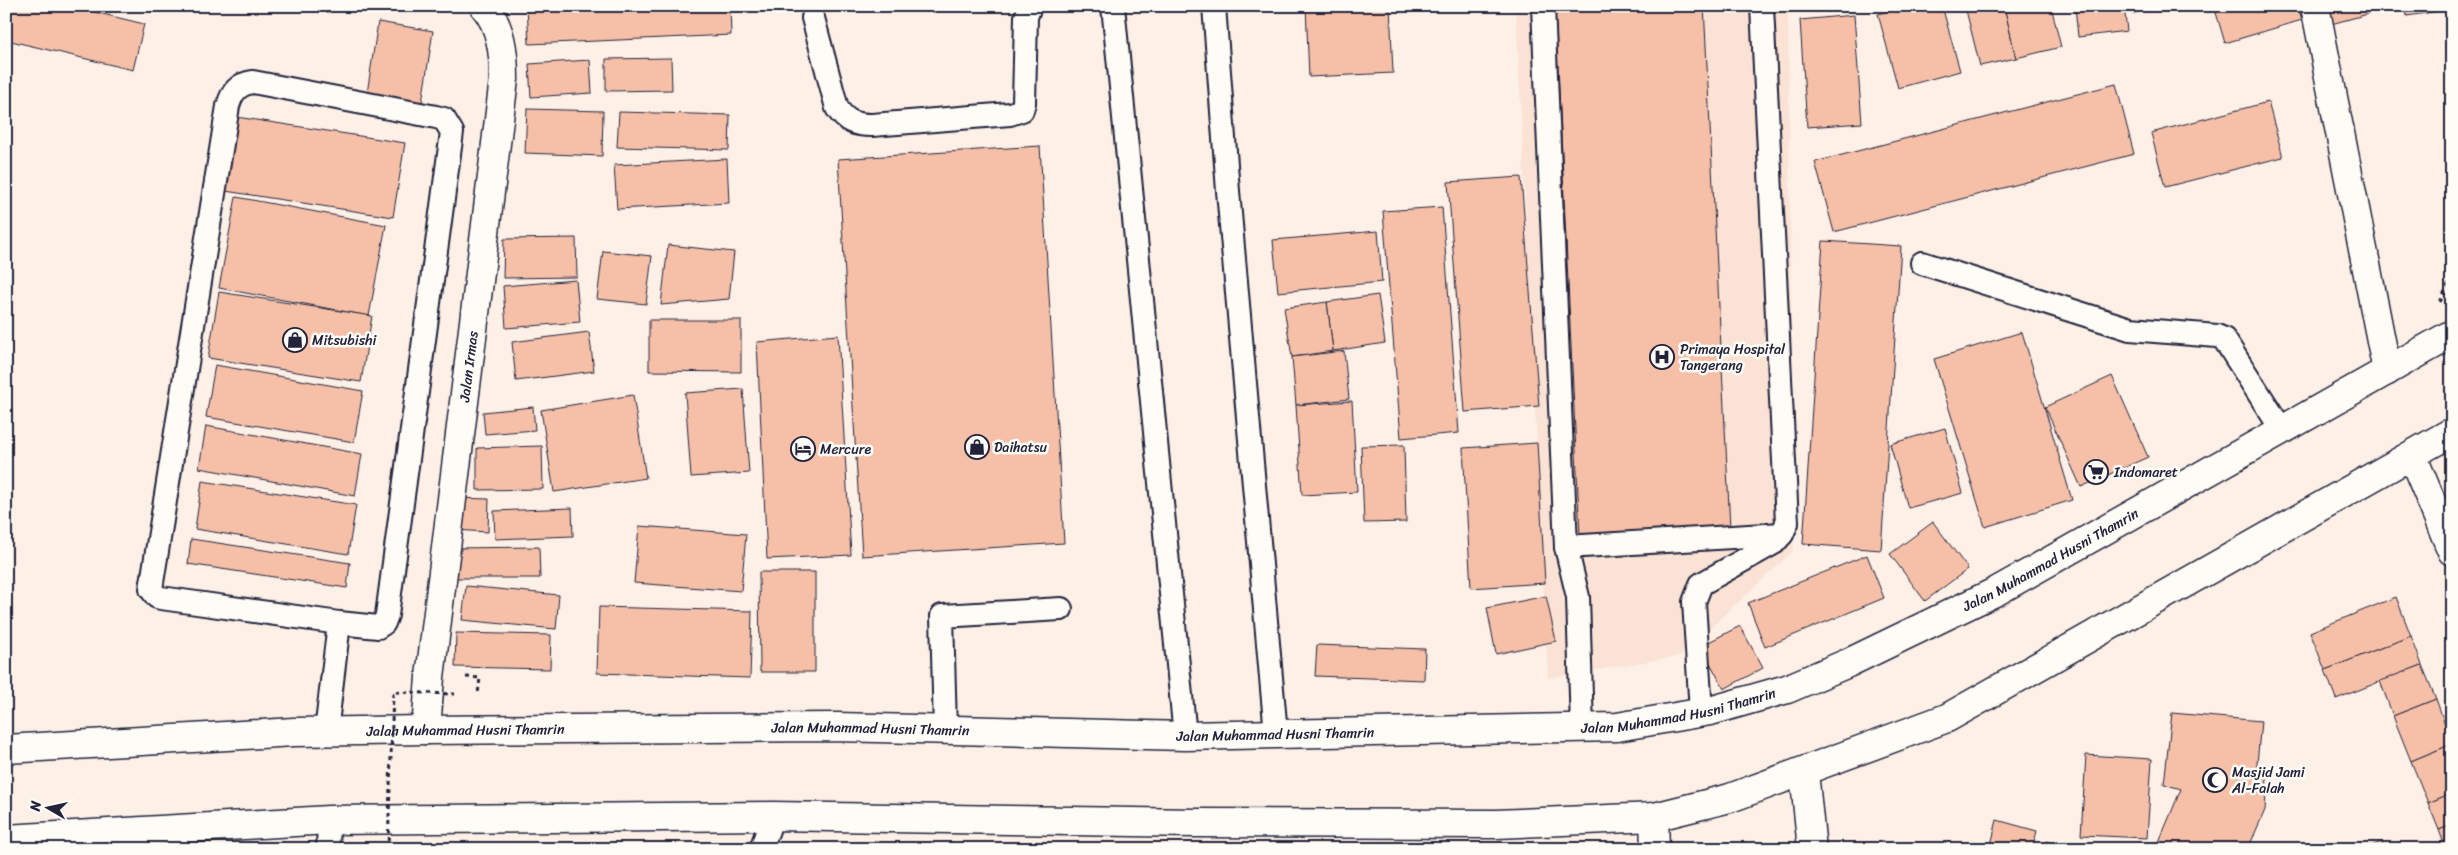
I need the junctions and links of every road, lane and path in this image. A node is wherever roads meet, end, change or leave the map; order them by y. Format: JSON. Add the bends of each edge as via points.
{"nodes":[{"id":1,"x":484,"y":6,"type":"edge"},
{"id":2,"x":1030,"y":6,"type":"edge"},
{"id":3,"x":1113,"y":6,"type":"edge"},
{"id":4,"x":1214,"y":6,"type":"edge"},
{"id":5,"x":1543,"y":6,"type":"edge"},
{"id":6,"x":1762,"y":6,"type":"edge"},
{"id":7,"x":2315,"y":6,"type":"edge"},
{"id":8,"x":813,"y":18,"type":"dead end"},
{"id":9,"x":1922,"y":263,"type":"dead end"},
{"id":10,"x":2452,"y":334,"type":"edge"},
{"id":11,"x":2387,"y":372,"type":"junction"},
{"id":12,"x":2282,"y":430,"type":"junction"},
{"id":13,"x":2452,"y":432,"type":"edge"},
{"id":14,"x":2412,"y":455,"type":"junction"},
{"id":15,"x":1782,"y":534,"type":"junction"},
{"id":16,"x":1566,"y":547,"type":"junction"},
{"id":17,"x":2452,"y":551,"type":"edge"},
{"id":18,"x":1062,"y":609,"type":"dead end"},
{"id":19,"x":339,"y":623,"type":"junction"},
{"id":20,"x":454,"y":694,"type":"dead end"},
{"id":21,"x":1701,"y":712,"type":"junction"},
{"id":22,"x":1582,"y":729,"type":"junction"},
{"id":23,"x":426,"y":730,"type":"junction"},
{"id":24,"x":945,"y":730,"type":"junction"},
{"id":25,"x":326,"y":732,"type":"junction"},
{"id":26,"x":1276,"y":734,"type":"junction"},
{"id":27,"x":1185,"y":736,"type":"junction"},
{"id":28,"x":6,"y":749,"type":"edge"},
{"id":29,"x":1804,"y":772,"type":"junction"},
{"id":30,"x":773,"y":816,"type":"junction"},
{"id":31,"x":1654,"y":817,"type":"junction"},
{"id":32,"x":329,"y":820,"type":"junction"},
{"id":33,"x":6,"y":839,"type":"edge"},
{"id":34,"x":328,"y":849,"type":"edge"},
{"id":35,"x":388,"y":849,"type":"edge"},
{"id":36,"x":761,"y":849,"type":"edge"},
{"id":37,"x":1655,"y":849,"type":"edge"},
{"id":38,"x":1812,"y":849,"type":"edge"}],
"edges":[{"from":1,"to":23,"type":"main road","name":"Jalan Irmas","via":[[492,15],[499,35],[504,79]]},
{"from":2,"to":8,"type":"lane","via":[[1026,16],[1022,110],[1010,114],[872,125],[850,122],[837,108]]},
{"from":3,"to":27,"type":"lane"},
{"from":4,"to":26,"type":"lane"},
{"from":5,"to":16,"type":"lane"},
{"from":6,"to":15,"type":"lane","via":[[1787,523]]},
{"from":7,"to":11,"type":"main road"},
{"from":9,"to":12,"type":"lane","via":[[2130,329],[2224,339]]},
{"from":10,"to":11,"type":"main road","name":"Jalan Muhammad Husni Thamrin"},
{"from":11,"to":12,"type":"main road","name":"Jalan Muhammad Husni Thamrin"},
{"from":12,"to":21,"type":"main road","name":"Jalan Muhammad Husni Thamrin","via":[[1998,591],[1787,689]]},
{"from":13,"to":14,"type":"main road"},
{"from":14,"to":17,"type":"main road"},
{"from":14,"to":29,"type":"main road","via":[[1947,718]]},
{"from":15,"to":16,"type":"lane"},
{"from":15,"to":21,"type":"lane","via":[[1774,543],[1701,584],[1696,592]]},
{"from":16,"to":22,"type":"lane","via":[[1578,598]]},
{"from":18,"to":24,"type":"lane","via":[[942,616]]},
{"from":19,"to":19,"type":"lane","via":[[378,627],[387,615],[452,132],[444,119],[245,83],[234,92],[228,106],[151,589],[161,598]]},
{"from":19,"to":25,"type":"lane"},
{"from":20,"to":35,"type":"path","bridge":true,"via":[[393,692]]},
{"from":21,"to":22,"type":"main road","name":"Jalan Muhammad Husni Thamrin","via":[[1617,727]]},
{"from":22,"to":26,"type":"main road","name":"Jalan Muhammad Husni Thamrin"},
{"from":23,"to":24,"type":"main road","name":"Jalan Muhammad Husni Thamrin","via":[[837,727]]},
{"from":23,"to":25,"type":"main road","name":"Jalan Muhammad Husni Thamrin"},
{"from":24,"to":27,"type":"main road","name":"Jalan Muhammad Husni Thamrin"},
{"from":25,"to":28,"type":"main road","name":"Jalan Muhammad Husni Thamrin"},
{"from":26,"to":27,"type":"main road","name":"Jalan Muhammad Husni Thamrin"},
{"from":29,"to":31,"type":"main road","via":[[1730,798]]},
{"from":29,"to":38,"type":"main road"},
{"from":30,"to":31,"type":"main road","via":[[1195,824],[1486,824]]},
{"from":30,"to":32,"type":"main road"},
{"from":30,"to":36,"type":"lane"},
{"from":31,"to":37,"type":"main road"},
{"from":32,"to":33,"type":"main road"},
{"from":32,"to":34,"type":"lane"}]}
